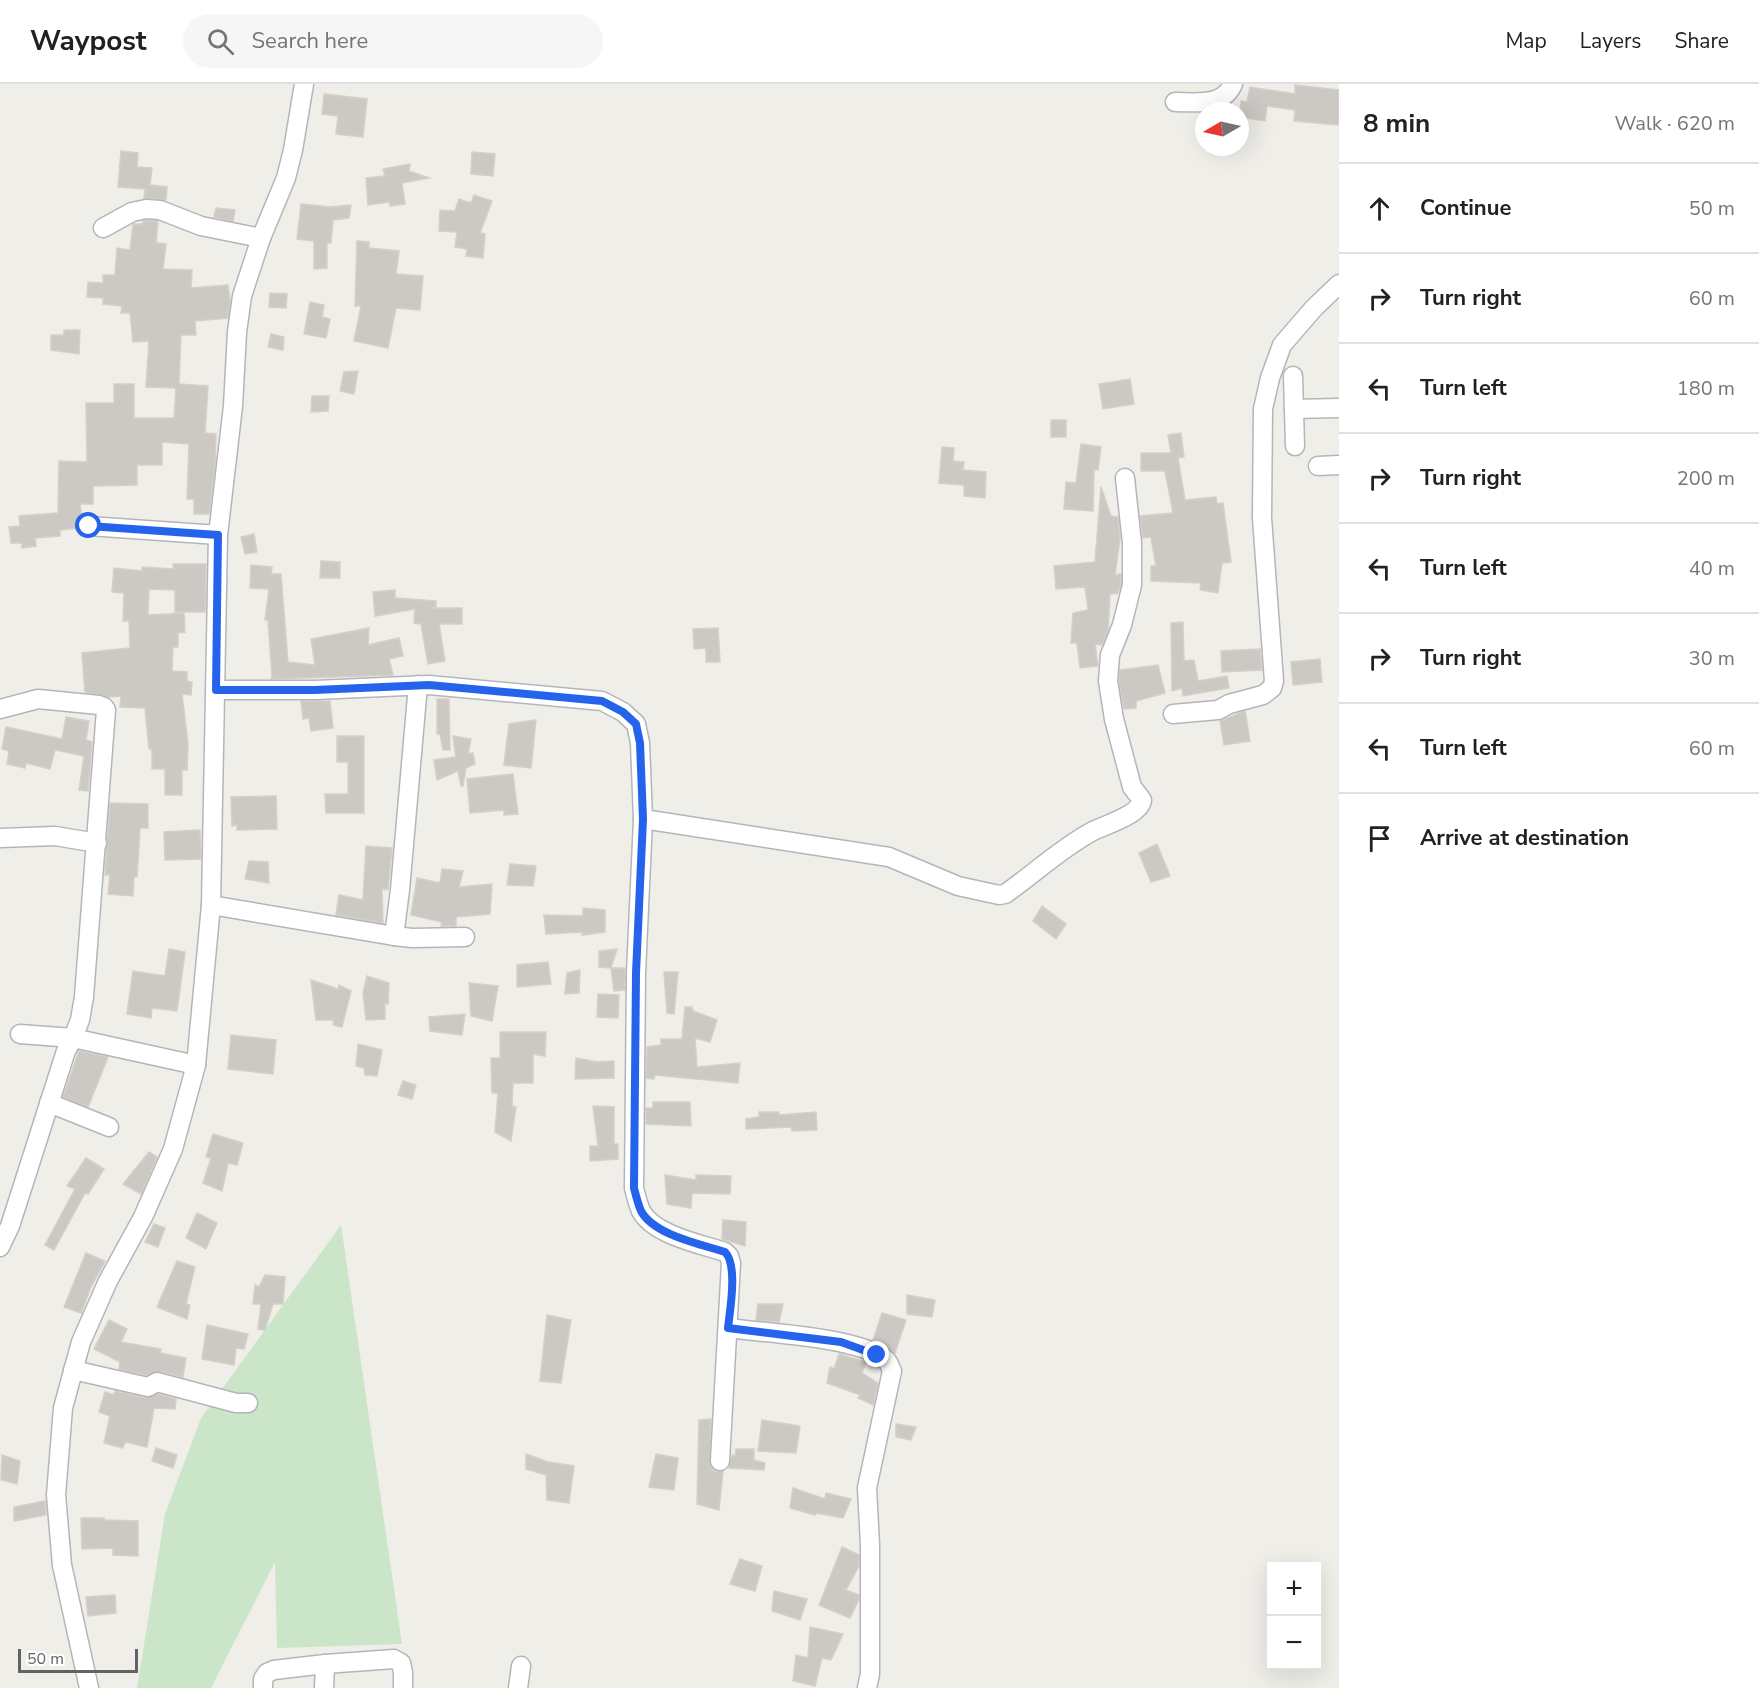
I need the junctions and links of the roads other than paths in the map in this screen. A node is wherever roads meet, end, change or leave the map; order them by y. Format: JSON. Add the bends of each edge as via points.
{"nodes":[{"id":1,"x":304,"y":84,"type":"edge"},
{"id":2,"x":1233,"y":84,"type":"edge"},
{"id":3,"x":1175,"y":102,"type":"dead end"},
{"id":4,"x":103,"y":228,"type":"dead end"},
{"id":5,"x":261,"y":238,"type":"junction"},
{"id":6,"x":1339,"y":284,"type":"edge"},
{"id":7,"x":1293,"y":376,"type":"dead end"},
{"id":8,"x":1339,"y":408,"type":"edge"},
{"id":9,"x":1294,"y":409,"type":"junction"},
{"id":10,"x":1295,"y":446,"type":"dead end"},
{"id":11,"x":1339,"y":465,"type":"edge"},
{"id":12,"x":1318,"y":466,"type":"dead end"},
{"id":13,"x":1125,"y":478,"type":"dead end"},
{"id":14,"x":89,"y":526,"type":"dead end"},
{"id":15,"x":218,"y":535,"type":"junction"},
{"id":16,"x":418,"y":686,"type":"junction"},
{"id":17,"x":216,"y":690,"type":"junction"},
{"id":18,"x":0,"y":709,"type":"edge"},
{"id":19,"x":1173,"y":714,"type":"dead end"},
{"id":20,"x":643,"y":819,"type":"junction"},
{"id":21,"x":0,"y":838,"type":"edge"},
{"id":22,"x":97,"y":843,"type":"junction"},
{"id":23,"x":211,"y":905,"type":"junction"},
{"id":24,"x":394,"y":936,"type":"junction"},
{"id":25,"x":465,"y":937,"type":"dead end"},
{"id":26,"x":20,"y":1034,"type":"dead end"},
{"id":27,"x":73,"y":1038,"type":"junction"},
{"id":28,"x":196,"y":1065,"type":"junction"},
{"id":29,"x":49,"y":1103,"type":"junction"},
{"id":30,"x":109,"y":1127,"type":"dead end"},
{"id":31,"x":0,"y":1246,"type":"edge"},
{"id":32,"x":728,"y":1328,"type":"junction"},
{"id":33,"x":73,"y":1370,"type":"junction"},
{"id":34,"x":248,"y":1403,"type":"dead end"},
{"id":35,"x":720,"y":1461,"type":"dead end"},
{"id":36,"x":325,"y":1664,"type":"junction"},
{"id":37,"x":521,"y":1666,"type":"dead end"},
{"id":38,"x":89,"y":1688,"type":"edge"},
{"id":39,"x":263,"y":1688,"type":"edge"},
{"id":40,"x":324,"y":1688,"type":"edge"},
{"id":41,"x":403,"y":1688,"type":"edge"},
{"id":42,"x":518,"y":1688,"type":"edge"},
{"id":43,"x":867,"y":1688,"type":"edge"}],
"edges":[{"from":1,"to":5,"type":"street","via":[[286,178]]},
{"from":2,"to":3,"type":"street","via":[[1216,101]]},
{"from":4,"to":5,"type":"street","via":[[146,209],[160,210],[201,226]]},
{"from":5,"to":15,"type":"street","via":[[242,296]]},
{"from":6,"to":19,"type":"street","via":[[1282,345],[1263,409],[1262,518],[1272,688],[1263,695],[1212,712]]},
{"from":7,"to":9,"type":"street"},
{"from":8,"to":9,"type":"street"},
{"from":9,"to":10,"type":"street"},
{"from":11,"to":12,"type":"street"},
{"from":13,"to":20,"type":"street","via":[[1132,585],[1110,655],[1108,681],[1132,787],[1142,800],[1133,812],[1091,832],[999,895],[958,886],[889,857]]},
{"from":14,"to":15,"type":"street"},
{"from":15,"to":17,"type":"street"},
{"from":16,"to":17,"type":"street"},
{"from":16,"to":20,"type":"street","via":[[602,701],[623,712],[636,724],[640,743]]},
{"from":16,"to":24,"type":"street"},
{"from":17,"to":23,"type":"street"},
{"from":18,"to":22,"type":"street","via":[[38,699],[104,706]]},
{"from":20,"to":32,"type":"street","via":[[636,973],[634,1188],[640,1210],[658,1229],[729,1256],[732,1270]]},
{"from":21,"to":22,"type":"street","via":[[55,836]]},
{"from":22,"to":27,"type":"street","via":[[84,997]]},
{"from":23,"to":24,"type":"street"},
{"from":23,"to":28,"type":"street"},
{"from":24,"to":25,"type":"street"},
{"from":26,"to":27,"type":"street"},
{"from":27,"to":28,"type":"street"},
{"from":27,"to":29,"type":"street"},
{"from":28,"to":33,"type":"street","via":[[173,1149],[143,1217],[108,1281]]},
{"from":29,"to":30,"type":"street"},
{"from":29,"to":31,"type":"street"},
{"from":32,"to":35,"type":"street"},
{"from":32,"to":43,"type":"street","via":[[841,1342],[887,1360],[892,1371],[867,1488]]},
{"from":33,"to":34,"type":"street","via":[[148,1387],[157,1382]]},
{"from":33,"to":38,"type":"street","via":[[63,1408],[56,1495],[62,1565]]},
{"from":36,"to":39,"type":"street","via":[[267,1673]]},
{"from":36,"to":40,"type":"street"},
{"from":36,"to":41,"type":"street","via":[[394,1659],[401,1663]]},
{"from":37,"to":42,"type":"street"}]}
